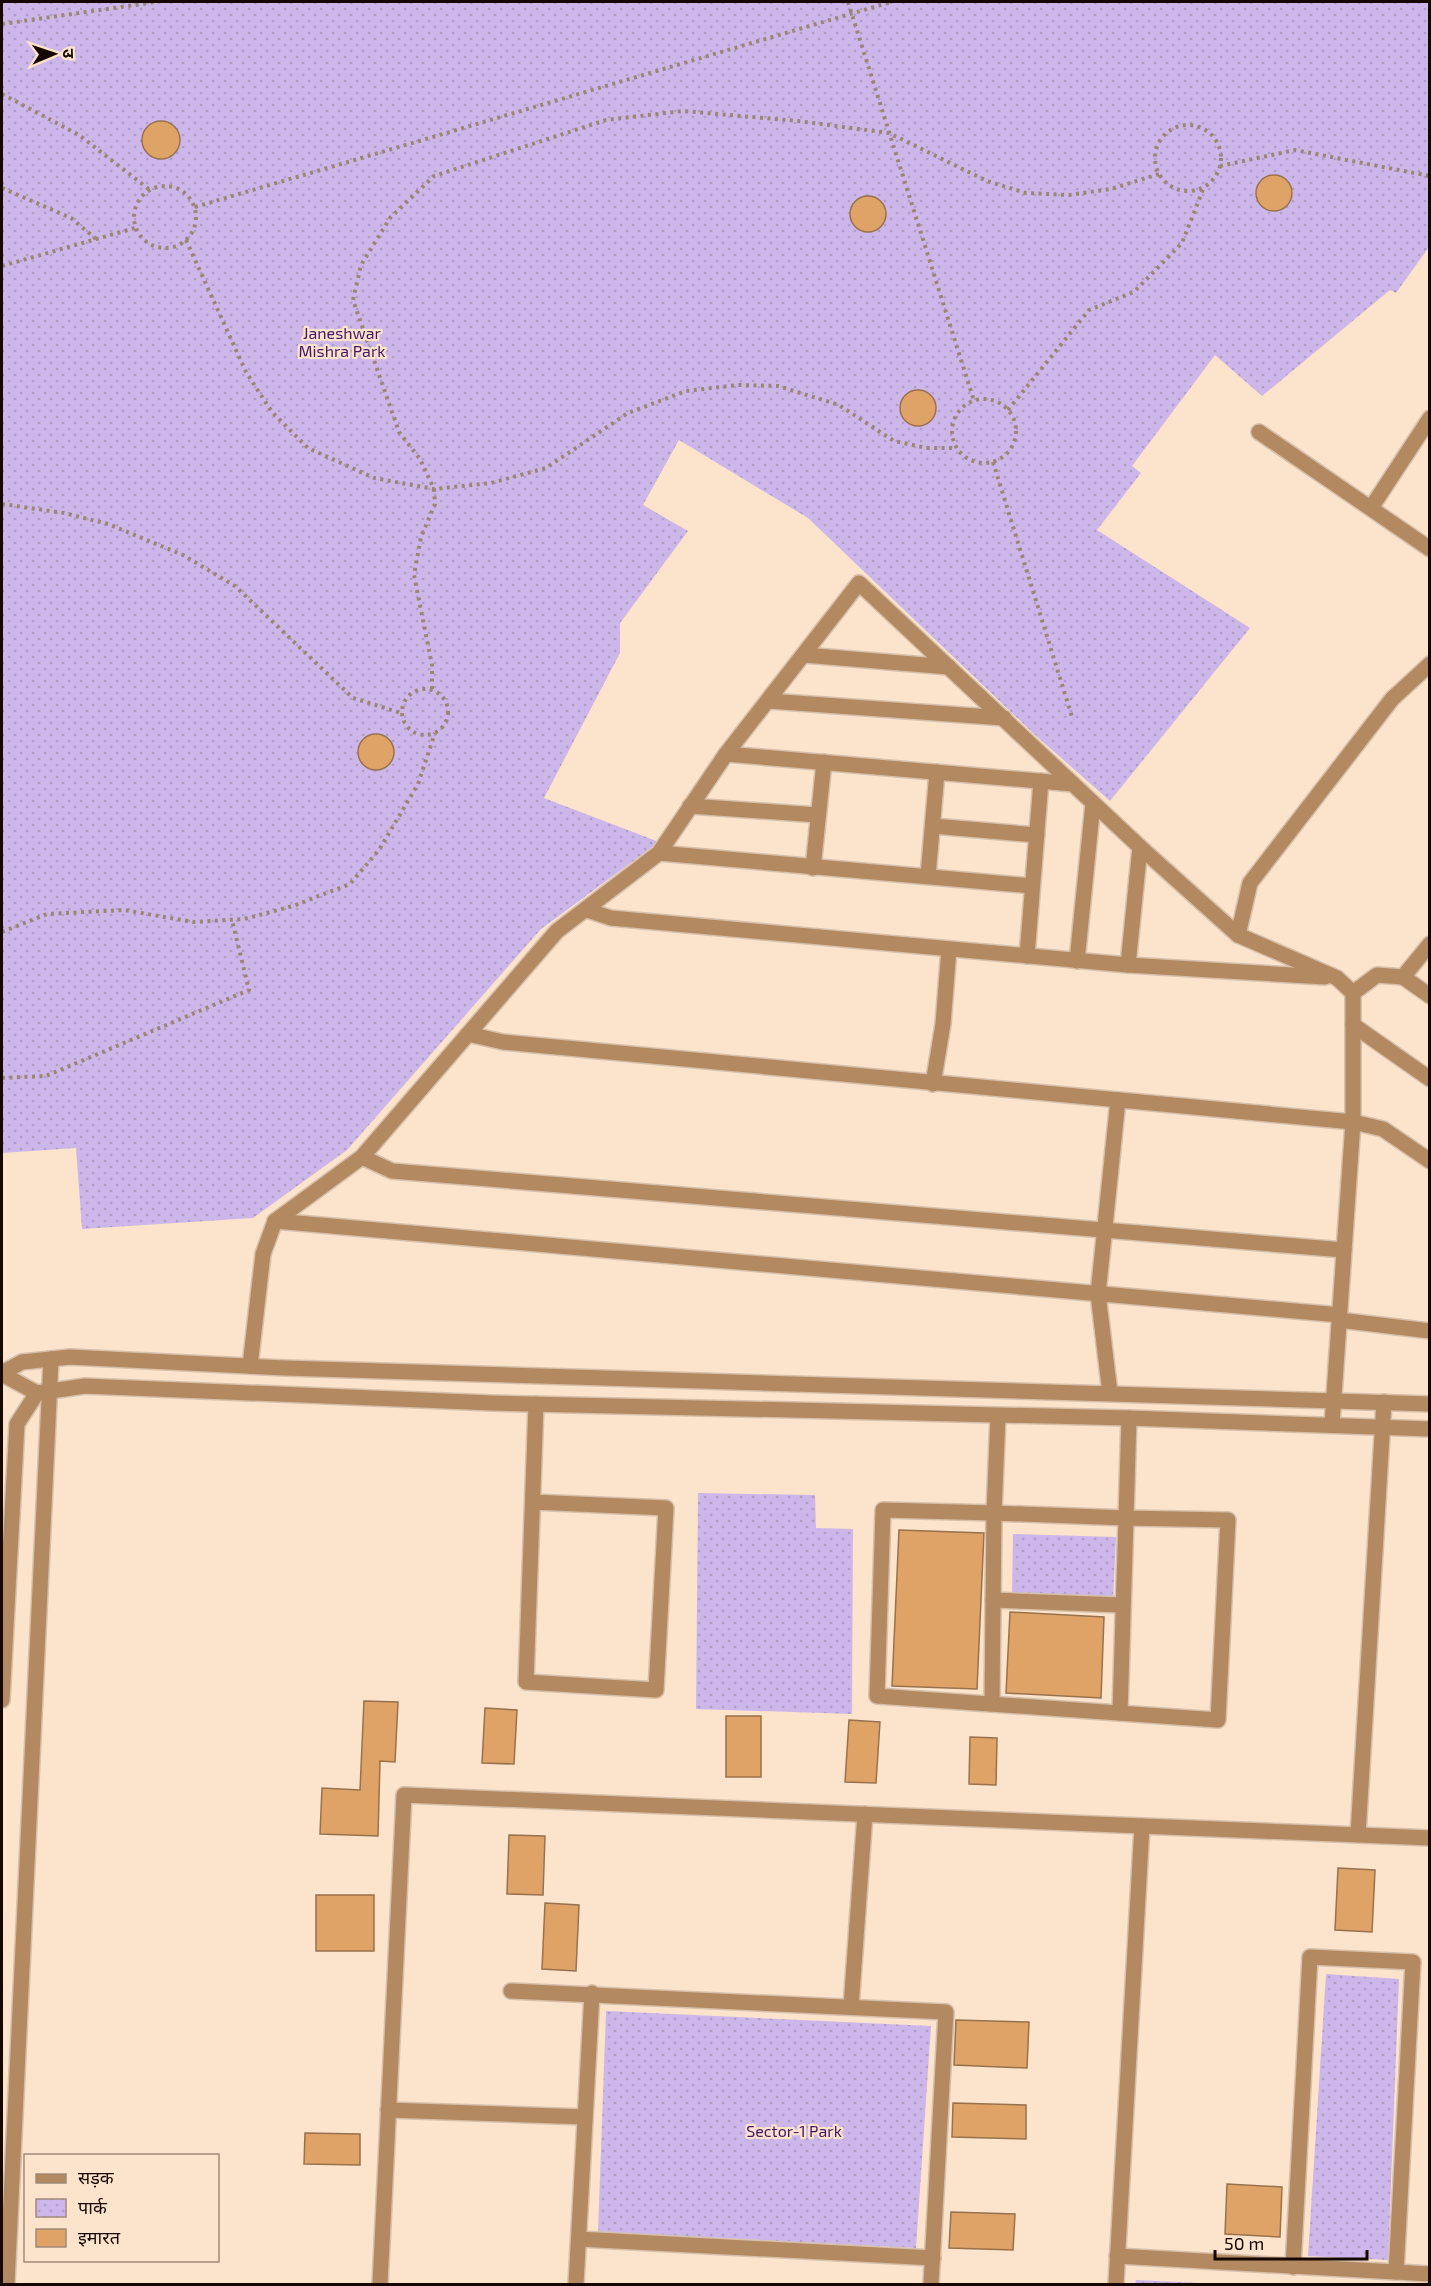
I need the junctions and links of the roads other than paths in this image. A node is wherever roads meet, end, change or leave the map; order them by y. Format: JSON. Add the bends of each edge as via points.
{"nodes":[{"id":1,"x":1430,"y":417,"type":"edge"},
{"id":2,"x":1259,"y":432,"type":"dead end"},
{"id":3,"x":1416,"y":438,"type":"junction"},
{"id":4,"x":1430,"y":446,"type":"edge"},
{"id":5,"x":1371,"y":508,"type":"junction"},
{"id":6,"x":1430,"y":549,"type":"edge"},
{"id":7,"x":804,"y":655,"type":"junction"},
{"id":8,"x":1430,"y":664,"type":"edge"},
{"id":9,"x":949,"y":667,"type":"junction"},
{"id":10,"x":769,"y":701,"type":"junction"},
{"id":11,"x":1004,"y":718,"type":"junction"},
{"id":12,"x":726,"y":754,"type":"junction"},
{"id":13,"x":824,"y":762,"type":"junction"},
{"id":14,"x":937,"y":772,"type":"junction"},
{"id":15,"x":1041,"y":781,"type":"junction"},
{"id":16,"x":1073,"y":784,"type":"junction"},
{"id":17,"x":1093,"y":803,"type":"junction"},
{"id":18,"x":690,"y":806,"type":"junction"},
{"id":19,"x":819,"y":815,"type":"junction"},
{"id":20,"x":933,"y":826,"type":"junction"},
{"id":21,"x":1037,"y":836,"type":"junction"},
{"id":22,"x":1140,"y":847,"type":"junction"},
{"id":23,"x":659,"y":853,"type":"junction"},
{"id":24,"x":813,"y":868,"type":"junction"},
{"id":25,"x":928,"y":876,"type":"junction"},
{"id":26,"x":1032,"y":886,"type":"junction"},
{"id":27,"x":587,"y":910,"type":"junction"},
{"id":28,"x":1238,"y":935,"type":"junction"},
{"id":29,"x":1430,"y":944,"type":"edge"},
{"id":30,"x":949,"y":949,"type":"junction"},
{"id":31,"x":1027,"y":956,"type":"junction"},
{"id":32,"x":1077,"y":961,"type":"junction"},
{"id":33,"x":1128,"y":965,"type":"junction"},
{"id":34,"x":1403,"y":977,"type":"junction"},
{"id":35,"x":1337,"y":978,"type":"junction"},
{"id":36,"x":1353,"y":993,"type":"junction"},
{"id":37,"x":1430,"y":996,"type":"edge"},
{"id":38,"x":1353,"y":1025,"type":"junction"},
{"id":39,"x":468,"y":1034,"type":"junction"},
{"id":40,"x":1430,"y":1079,"type":"edge"},
{"id":41,"x":933,"y":1084,"type":"junction"},
{"id":42,"x":1118,"y":1100,"type":"junction"},
{"id":43,"x":1353,"y":1122,"type":"junction"},
{"id":44,"x":362,"y":1157,"type":"junction"},
{"id":45,"x":1430,"y":1161,"type":"edge"},
{"id":46,"x":275,"y":1221,"type":"junction"},
{"id":47,"x":1105,"y":1230,"type":"junction"},
{"id":48,"x":1344,"y":1250,"type":"junction"},
{"id":49,"x":1098,"y":1294,"type":"junction"},
{"id":50,"x":1339,"y":1318,"type":"junction"},
{"id":51,"x":1430,"y":1331,"type":"edge"},
{"id":52,"x":51,"y":1359,"type":"junction"},
{"id":53,"x":250,"y":1366,"type":"junction"},
{"id":54,"x":2,"y":1374,"type":"edge"},
{"id":55,"x":43,"y":1392,"type":"junction"},
{"id":56,"x":1110,"y":1393,"type":"junction"},
{"id":57,"x":1333,"y":1400,"type":"junction"},
{"id":58,"x":1384,"y":1402,"type":"junction"},
{"id":59,"x":536,"y":1404,"type":"junction"},
{"id":60,"x":1430,"y":1404,"type":"edge"},
{"id":61,"x":998,"y":1416,"type":"junction"},
{"id":62,"x":1129,"y":1418,"type":"junction"},
{"id":63,"x":1332,"y":1424,"type":"junction"},
{"id":64,"x":1383,"y":1426,"type":"junction"},
{"id":65,"x":1430,"y":1429,"type":"edge"},
{"id":66,"x":533,"y":1502,"type":"junction"},
{"id":67,"x":994,"y":1513,"type":"junction"},
{"id":68,"x":1126,"y":1518,"type":"junction"},
{"id":69,"x":993,"y":1600,"type":"junction"},
{"id":70,"x":1122,"y":1605,"type":"junction"},
{"id":71,"x":2,"y":1700,"type":"edge"},
{"id":72,"x":992,"y":1704,"type":"junction"},
{"id":73,"x":1120,"y":1713,"type":"junction"},
{"id":74,"x":865,"y":1814,"type":"junction"},
{"id":75,"x":1142,"y":1826,"type":"junction"},
{"id":76,"x":1358,"y":1835,"type":"junction"},
{"id":77,"x":1430,"y":1838,"type":"edge"},
{"id":78,"x":511,"y":1991,"type":"dead end"},
{"id":79,"x":592,"y":1993,"type":"junction"},
{"id":80,"x":851,"y":2007,"type":"junction"},
{"id":81,"x":388,"y":2110,"type":"junction"},
{"id":82,"x":585,"y":2117,"type":"junction"},
{"id":83,"x":579,"y":2239,"type":"junction"},
{"id":84,"x":1117,"y":2256,"type":"junction"},
{"id":85,"x":933,"y":2258,"type":"junction"},
{"id":86,"x":1293,"y":2267,"type":"junction"},
{"id":87,"x":1396,"y":2272,"type":"junction"},
{"id":88,"x":1430,"y":2274,"type":"edge"},
{"id":89,"x":7,"y":2284,"type":"edge"},
{"id":90,"x":380,"y":2284,"type":"edge"},
{"id":91,"x":576,"y":2284,"type":"edge"},
{"id":92,"x":931,"y":2284,"type":"edge"},
{"id":93,"x":1116,"y":2284,"type":"edge"}],
"edges":[{"from":1,"to":3,"type":"street"},
{"from":2,"to":5,"type":"street"},
{"from":3,"to":4,"type":"street"},
{"from":3,"to":5,"type":"street"},
{"from":5,"to":6,"type":"street"},
{"from":7,"to":9,"type":"street"},
{"from":7,"to":9,"type":"street","via":[[859,583]]},
{"from":7,"to":10,"type":"street"},
{"from":8,"to":28,"type":"street","via":[[1392,699],[1250,884]]},
{"from":9,"to":11,"type":"street"},
{"from":10,"to":11,"type":"street"},
{"from":10,"to":12,"type":"street"},
{"from":11,"to":16,"type":"street"},
{"from":12,"to":13,"type":"street"},
{"from":12,"to":18,"type":"street"},
{"from":13,"to":14,"type":"street"},
{"from":13,"to":19,"type":"street"},
{"from":14,"to":15,"type":"street"},
{"from":14,"to":20,"type":"street"},
{"from":15,"to":16,"type":"street"},
{"from":15,"to":21,"type":"street"},
{"from":16,"to":17,"type":"street"},
{"from":17,"to":22,"type":"street"},
{"from":17,"to":32,"type":"street"},
{"from":18,"to":19,"type":"street"},
{"from":18,"to":23,"type":"street"},
{"from":19,"to":24,"type":"street"},
{"from":20,"to":21,"type":"street"},
{"from":20,"to":25,"type":"street"},
{"from":21,"to":26,"type":"street"},
{"from":22,"to":28,"type":"street"},
{"from":22,"to":33,"type":"street"},
{"from":23,"to":24,"type":"street"},
{"from":23,"to":27,"type":"street"},
{"from":24,"to":25,"type":"street"},
{"from":25,"to":26,"type":"street"},
{"from":26,"to":31,"type":"street"},
{"from":27,"to":30,"type":"street","via":[[611,918]]},
{"from":27,"to":39,"type":"street","via":[[557,931]]},
{"from":28,"to":35,"type":"street"},
{"from":29,"to":34,"type":"street"},
{"from":30,"to":31,"type":"street"},
{"from":30,"to":41,"type":"street"},
{"from":31,"to":32,"type":"street"},
{"from":32,"to":33,"type":"street"},
{"from":33,"to":35,"type":"street"},
{"from":34,"to":36,"type":"street","via":[[1377,975]]},
{"from":34,"to":37,"type":"street"},
{"from":35,"to":36,"type":"street"},
{"from":36,"to":38,"type":"street"},
{"from":38,"to":40,"type":"street"},
{"from":38,"to":43,"type":"street"},
{"from":39,"to":41,"type":"street","via":[[503,1042]]},
{"from":39,"to":44,"type":"street"},
{"from":41,"to":42,"type":"street"},
{"from":42,"to":43,"type":"street"},
{"from":42,"to":47,"type":"street"},
{"from":43,"to":45,"type":"street","via":[[1383,1129]]},
{"from":43,"to":48,"type":"street"},
{"from":44,"to":46,"type":"street"},
{"from":44,"to":47,"type":"street","via":[[392,1171]]},
{"from":46,"to":49,"type":"street"},
{"from":46,"to":53,"type":"street","via":[[263,1254]]},
{"from":47,"to":48,"type":"street"},
{"from":47,"to":49,"type":"street"},
{"from":48,"to":50,"type":"street"},
{"from":49,"to":50,"type":"street"},
{"from":49,"to":56,"type":"street"},
{"from":50,"to":51,"type":"street"},
{"from":50,"to":57,"type":"street"},
{"from":52,"to":53,"type":"street"},
{"from":52,"to":54,"type":"street","via":[[21,1362]]},
{"from":52,"to":55,"type":"street"},
{"from":53,"to":56,"type":"street"},
{"from":54,"to":55,"type":"street"},
{"from":55,"to":59,"type":"street","via":[[85,1386]]},
{"from":55,"to":71,"type":"street","via":[[17,1424]]},
{"from":55,"to":89,"type":"street"},
{"from":56,"to":57,"type":"street"},
{"from":57,"to":58,"type":"street"},
{"from":57,"to":63,"type":"street"},
{"from":58,"to":60,"type":"street"},
{"from":58,"to":64,"type":"street"},
{"from":59,"to":61,"type":"street"},
{"from":59,"to":66,"type":"street"},
{"from":61,"to":62,"type":"street"},
{"from":61,"to":67,"type":"street"},
{"from":62,"to":63,"type":"street"},
{"from":62,"to":68,"type":"street"},
{"from":63,"to":64,"type":"street"},
{"from":64,"to":65,"type":"street"},
{"from":64,"to":76,"type":"street"},
{"from":66,"to":66,"type":"street","via":[[526,1682],[656,1690],[666,1508]]},
{"from":67,"to":68,"type":"street"},
{"from":67,"to":69,"type":"street"},
{"from":67,"to":72,"type":"street","via":[[883,1510],[877,1696]]},
{"from":68,"to":70,"type":"street"},
{"from":68,"to":73,"type":"street","via":[[1228,1520],[1218,1720]]},
{"from":69,"to":70,"type":"street"},
{"from":69,"to":72,"type":"street"},
{"from":70,"to":73,"type":"street"},
{"from":72,"to":73,"type":"street"},
{"from":74,"to":75,"type":"street"},
{"from":74,"to":80,"type":"street"},
{"from":74,"to":81,"type":"street","via":[[404,1795]]},
{"from":75,"to":76,"type":"street"},
{"from":75,"to":84,"type":"street"},
{"from":76,"to":77,"type":"street"},
{"from":78,"to":79,"type":"street"},
{"from":79,"to":80,"type":"street"},
{"from":79,"to":82,"type":"street"},
{"from":80,"to":85,"type":"street","via":[[946,2012]]},
{"from":81,"to":82,"type":"street"},
{"from":81,"to":90,"type":"street"},
{"from":82,"to":83,"type":"street"},
{"from":83,"to":85,"type":"street"},
{"from":83,"to":91,"type":"street"},
{"from":84,"to":86,"type":"street"},
{"from":84,"to":93,"type":"street"},
{"from":85,"to":92,"type":"street"},
{"from":86,"to":87,"type":"street"},
{"from":86,"to":87,"type":"street","via":[[1310,1957],[1333,1958],[1413,1962]]},
{"from":87,"to":88,"type":"street"}]}
